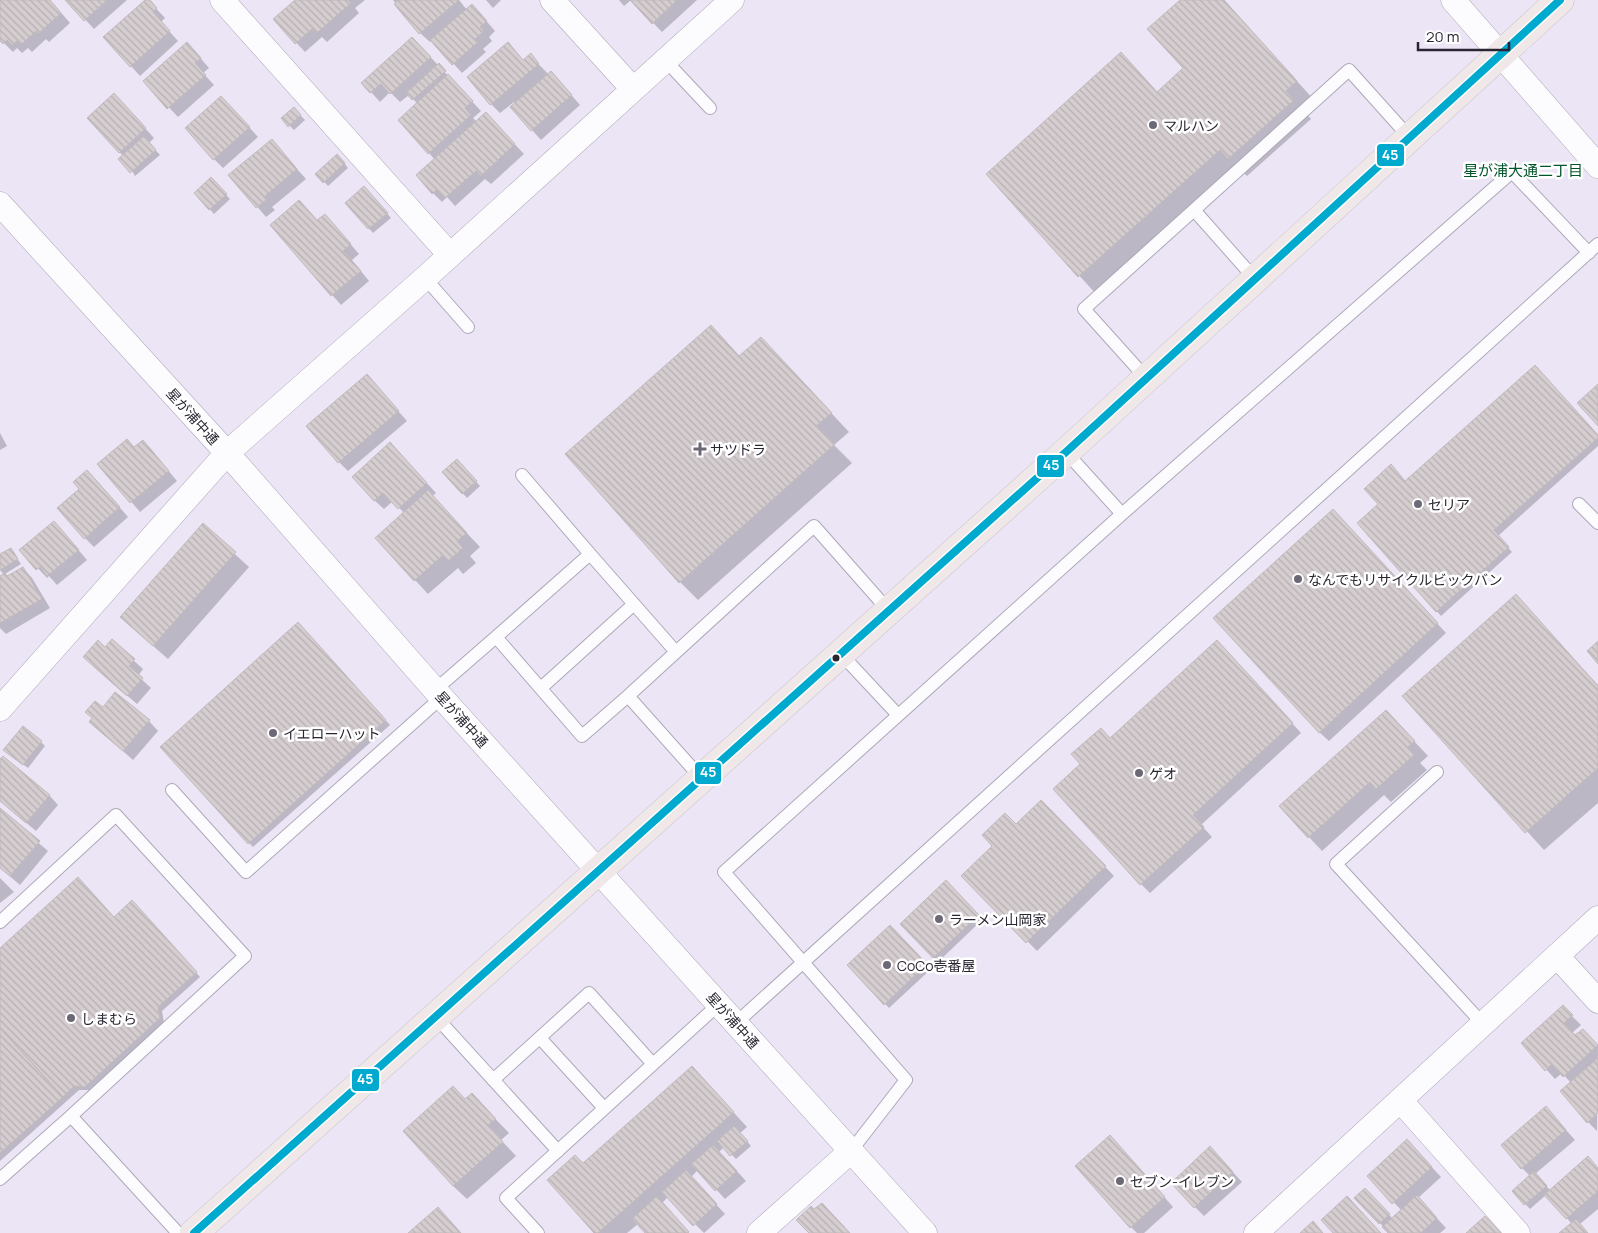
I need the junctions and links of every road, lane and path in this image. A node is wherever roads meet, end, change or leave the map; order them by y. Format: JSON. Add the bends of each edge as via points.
{"nodes":[{"id":1,"x":222,"y":0,"type":"edge"},
{"id":2,"x":552,"y":0,"type":"edge"},
{"id":3,"x":732,"y":0,"type":"edge"},
{"id":4,"x":1453,"y":0,"type":"edge"},
{"id":5,"x":1560,"y":0,"type":"edge"},
{"id":6,"x":1501,"y":54,"type":"junction"},
{"id":7,"x":665,"y":60,"type":"junction"},
{"id":8,"x":633,"y":89,"type":"junction"},
{"id":9,"x":710,"y":108,"type":"dead end"},
{"id":10,"x":1410,"y":138,"type":"junction"},
{"id":11,"x":1598,"y":166,"type":"edge"},
{"id":12,"x":0,"y":204,"type":"edge"},
{"id":13,"x":1194,"y":210,"type":"junction"},
{"id":14,"x":1593,"y":249,"type":"edge"},
{"id":15,"x":450,"y":255,"type":"junction"},
{"id":16,"x":425,"y":278,"type":"junction"},
{"id":17,"x":1255,"y":279,"type":"junction"},
{"id":18,"x":468,"y":327,"type":"dead end"},
{"id":19,"x":1146,"y":378,"type":"junction"},
{"id":20,"x":1066,"y":452,"type":"junction"},
{"id":21,"x":227,"y":453,"type":"junction"},
{"id":22,"x":522,"y":475,"type":"dead end"},
{"id":23,"x":1579,"y":504,"type":"dead end"},
{"id":24,"x":1122,"y":514,"type":"junction"},
{"id":25,"x":1598,"y":523,"type":"edge"},
{"id":26,"x":590,"y":554,"type":"junction"},
{"id":27,"x":634,"y":604,"type":"junction"},
{"id":28,"x":889,"y":611,"type":"junction"},
{"id":29,"x":496,"y":637,"type":"junction"},
{"id":30,"x":676,"y":652,"type":"junction"},
{"id":31,"x":841,"y":654,"type":"junction"},
{"id":32,"x":541,"y":688,"type":"junction"},
{"id":33,"x":439,"y":693,"type":"junction"},
{"id":34,"x":628,"y":696,"type":"junction"},
{"id":35,"x":3,"y":697,"type":"edge"},
{"id":36,"x":898,"y":714,"type":"junction"},
{"id":37,"x":1436,"y":772,"type":"dead end"},
{"id":38,"x":702,"y":779,"type":"junction"},
{"id":39,"x":172,"y":790,"type":"dead end"},
{"id":40,"x":599,"y":872,"type":"junction"},
{"id":41,"x":1598,"y":918,"type":"edge"},
{"id":42,"x":0,"y":922,"type":"edge"},
{"id":43,"x":1557,"y":956,"type":"junction"},
{"id":44,"x":802,"y":964,"type":"junction"},
{"id":45,"x":1598,"y":1001,"type":"edge"},
{"id":46,"x":719,"y":1004,"type":"junction"},
{"id":47,"x":436,"y":1017,"type":"junction"},
{"id":48,"x":736,"y":1023,"type":"junction"},
{"id":49,"x":1483,"y":1024,"type":"junction"},
{"id":50,"x":540,"y":1038,"type":"junction"},
{"id":51,"x":653,"y":1064,"type":"junction"},
{"id":52,"x":494,"y":1080,"type":"junction"},
{"id":53,"x":1400,"y":1100,"type":"junction"},
{"id":54,"x":604,"y":1108,"type":"junction"},
{"id":55,"x":71,"y":1116,"type":"junction"},
{"id":56,"x":558,"y":1150,"type":"junction"},
{"id":57,"x":851,"y":1151,"type":"junction"},
{"id":58,"x":0,"y":1179,"type":"edge"},
{"id":59,"x":178,"y":1233,"type":"edge"},
{"id":60,"x":194,"y":1233,"type":"edge"},
{"id":61,"x":538,"y":1233,"type":"edge"},
{"id":62,"x":759,"y":1233,"type":"edge"},
{"id":63,"x":925,"y":1233,"type":"edge"},
{"id":64,"x":1256,"y":1233,"type":"edge"},
{"id":65,"x":1518,"y":1233,"type":"edge"}],
"edges":[{"from":1,"to":15,"type":"street"},
{"from":2,"to":8,"type":"street"},
{"from":3,"to":7,"type":"street"},
{"from":4,"to":6,"type":"street"},
{"from":5,"to":6,"type":"highway"},
{"from":6,"to":10,"type":"highway"},
{"from":6,"to":11,"type":"street"},
{"from":7,"to":8,"type":"street"},
{"from":7,"to":9,"type":"lane"},
{"from":8,"to":15,"type":"street"},
{"from":10,"to":13,"type":"lane","via":[[1349,70]]},
{"from":10,"to":17,"type":"highway"},
{"from":12,"to":21,"type":"street","name":"星が浦中通"},
{"from":13,"to":17,"type":"lane"},
{"from":13,"to":19,"type":"lane","via":[[1084,309]]},
{"from":14,"to":24,"type":"lane","via":[[1512,172]]},
{"from":14,"to":44,"type":"lane"},
{"from":15,"to":16,"type":"street"},
{"from":16,"to":18,"type":"lane"},
{"from":16,"to":21,"type":"street"},
{"from":17,"to":19,"type":"highway"},
{"from":19,"to":20,"type":"highway"},
{"from":20,"to":24,"type":"lane"},
{"from":20,"to":28,"type":"highway"},
{"from":21,"to":33,"type":"street","name":"星が浦中通"},
{"from":21,"to":35,"type":"street"},
{"from":22,"to":26,"type":"lane"},
{"from":23,"to":25,"type":"lane"},
{"from":24,"to":36,"type":"lane"},
{"from":26,"to":27,"type":"lane"},
{"from":26,"to":29,"type":"lane"},
{"from":27,"to":30,"type":"lane"},
{"from":27,"to":32,"type":"lane"},
{"from":28,"to":30,"type":"lane","via":[[814,526]]},
{"from":28,"to":31,"type":"highway"},
{"from":29,"to":32,"type":"lane"},
{"from":29,"to":33,"type":"lane"},
{"from":30,"to":34,"type":"lane"},
{"from":31,"to":36,"type":"lane"},
{"from":31,"to":38,"type":"highway"},
{"from":32,"to":34,"type":"lane","via":[[582,736]]},
{"from":33,"to":39,"type":"lane","via":[[246,872]]},
{"from":33,"to":40,"type":"street","name":"星が浦中通"},
{"from":34,"to":38,"type":"lane"},
{"from":36,"to":44,"type":"lane","via":[[724,872]]},
{"from":37,"to":49,"type":"lane","via":[[1336,864]]},
{"from":38,"to":40,"type":"highway"},
{"from":40,"to":46,"type":"street","name":"星が浦中通"},
{"from":40,"to":47,"type":"highway"},
{"from":41,"to":43,"type":"street"},
{"from":42,"to":55,"type":"lane","via":[[116,815],[245,956]]},
{"from":43,"to":45,"type":"street"},
{"from":43,"to":49,"type":"street"},
{"from":44,"to":48,"type":"lane"},
{"from":44,"to":57,"type":"lane","via":[[906,1080]]},
{"from":46,"to":48,"type":"street","name":"星が浦中通"},
{"from":46,"to":51,"type":"lane"},
{"from":47,"to":52,"type":"lane"},
{"from":47,"to":60,"type":"highway"},
{"from":48,"to":57,"type":"street","name":"星が浦中通"},
{"from":49,"to":53,"type":"street"},
{"from":50,"to":51,"type":"lane","via":[[588,993]]},
{"from":50,"to":52,"type":"lane"},
{"from":50,"to":54,"type":"lane"},
{"from":51,"to":54,"type":"lane"},
{"from":52,"to":56,"type":"lane"},
{"from":53,"to":64,"type":"street"},
{"from":53,"to":65,"type":"street"},
{"from":54,"to":56,"type":"lane"},
{"from":55,"to":58,"type":"lane"},
{"from":55,"to":59,"type":"lane"},
{"from":56,"to":61,"type":"lane","via":[[506,1198]]},
{"from":57,"to":62,"type":"street"},
{"from":57,"to":63,"type":"street","name":"星が浦中通"}]}
